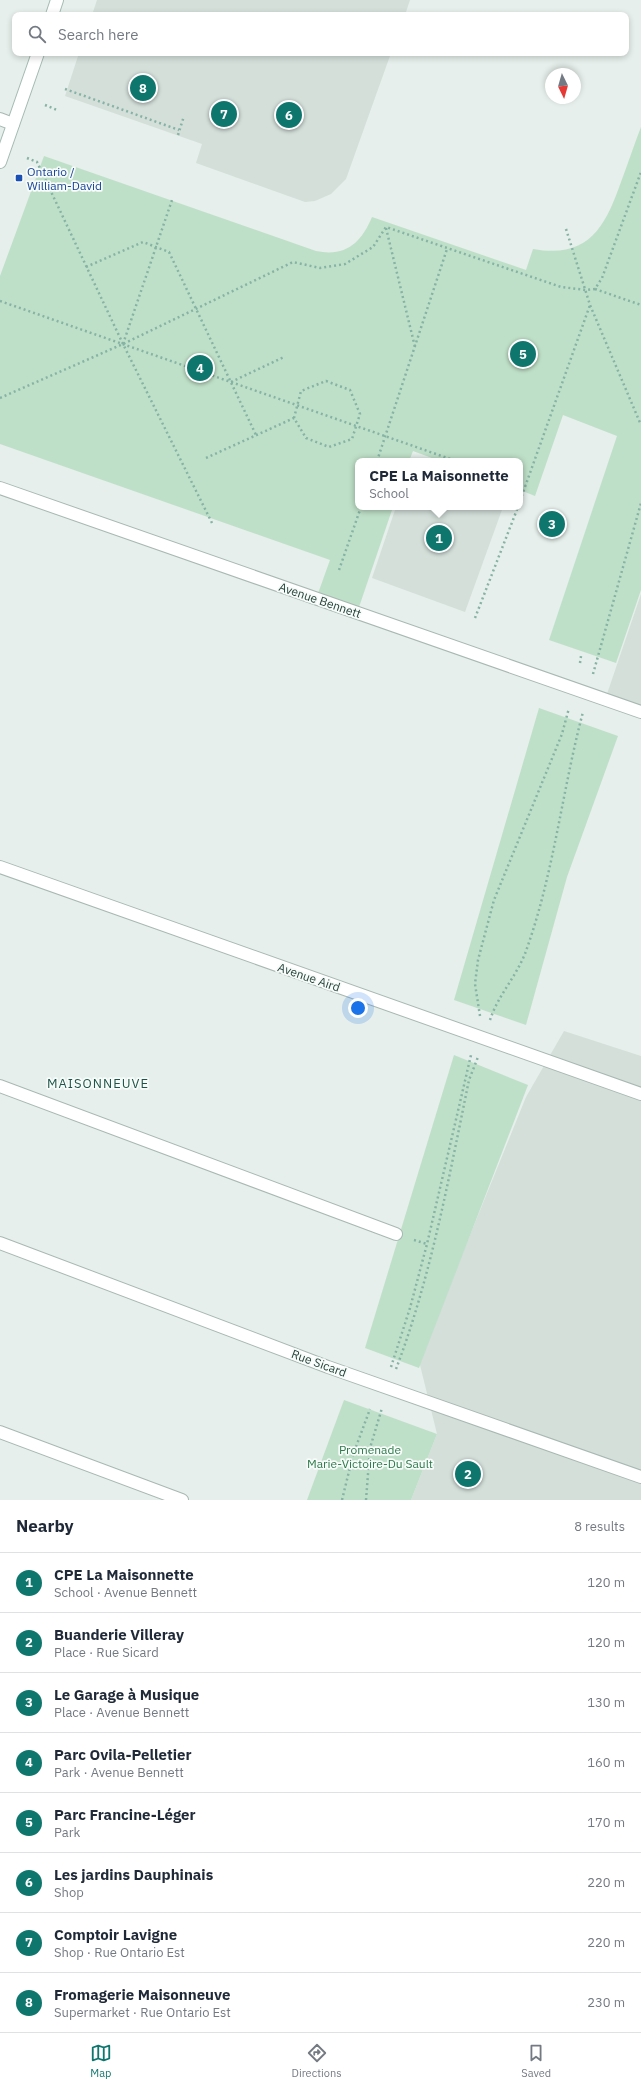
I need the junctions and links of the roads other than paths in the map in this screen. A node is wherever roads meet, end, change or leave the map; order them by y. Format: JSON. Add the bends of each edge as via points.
{"nodes":[{"id":1,"x":57,"y":0,"type":"edge"},
{"id":2,"x":53,"y":12,"type":"edge"},
{"id":3,"x":37,"y":56,"type":"edge"},
{"id":4,"x":0,"y":119,"type":"edge"},
{"id":5,"x":13,"y":124,"type":"junction"},
{"id":6,"x":0,"y":162,"type":"edge"},
{"id":7,"x":0,"y":488,"type":"edge"},
{"id":8,"x":641,"y":712,"type":"edge"},
{"id":9,"x":0,"y":867,"type":"edge"},
{"id":10,"x":0,"y":1086,"type":"edge"},
{"id":11,"x":641,"y":1094,"type":"edge"},
{"id":12,"x":396,"y":1234,"type":"dead end"},
{"id":13,"x":0,"y":1243,"type":"edge"},
{"id":14,"x":0,"y":1432,"type":"edge"},
{"id":15,"x":641,"y":1477,"type":"edge"},
{"id":16,"x":182,"y":1500,"type":"edge"}],
"edges":[{"from":1,"to":2,"type":"street"},
{"from":3,"to":5,"type":"street"},
{"from":4,"to":5,"type":"street"},
{"from":5,"to":6,"type":"street"},
{"from":7,"to":8,"type":"street","name":"Avenue Bennett"},
{"from":9,"to":11,"type":"street","name":"Avenue Aird"},
{"from":10,"to":12,"type":"street"},
{"from":13,"to":15,"type":"street","name":"Rue Sicard","via":[[328,1367]]},
{"from":14,"to":16,"type":"street"}]}
